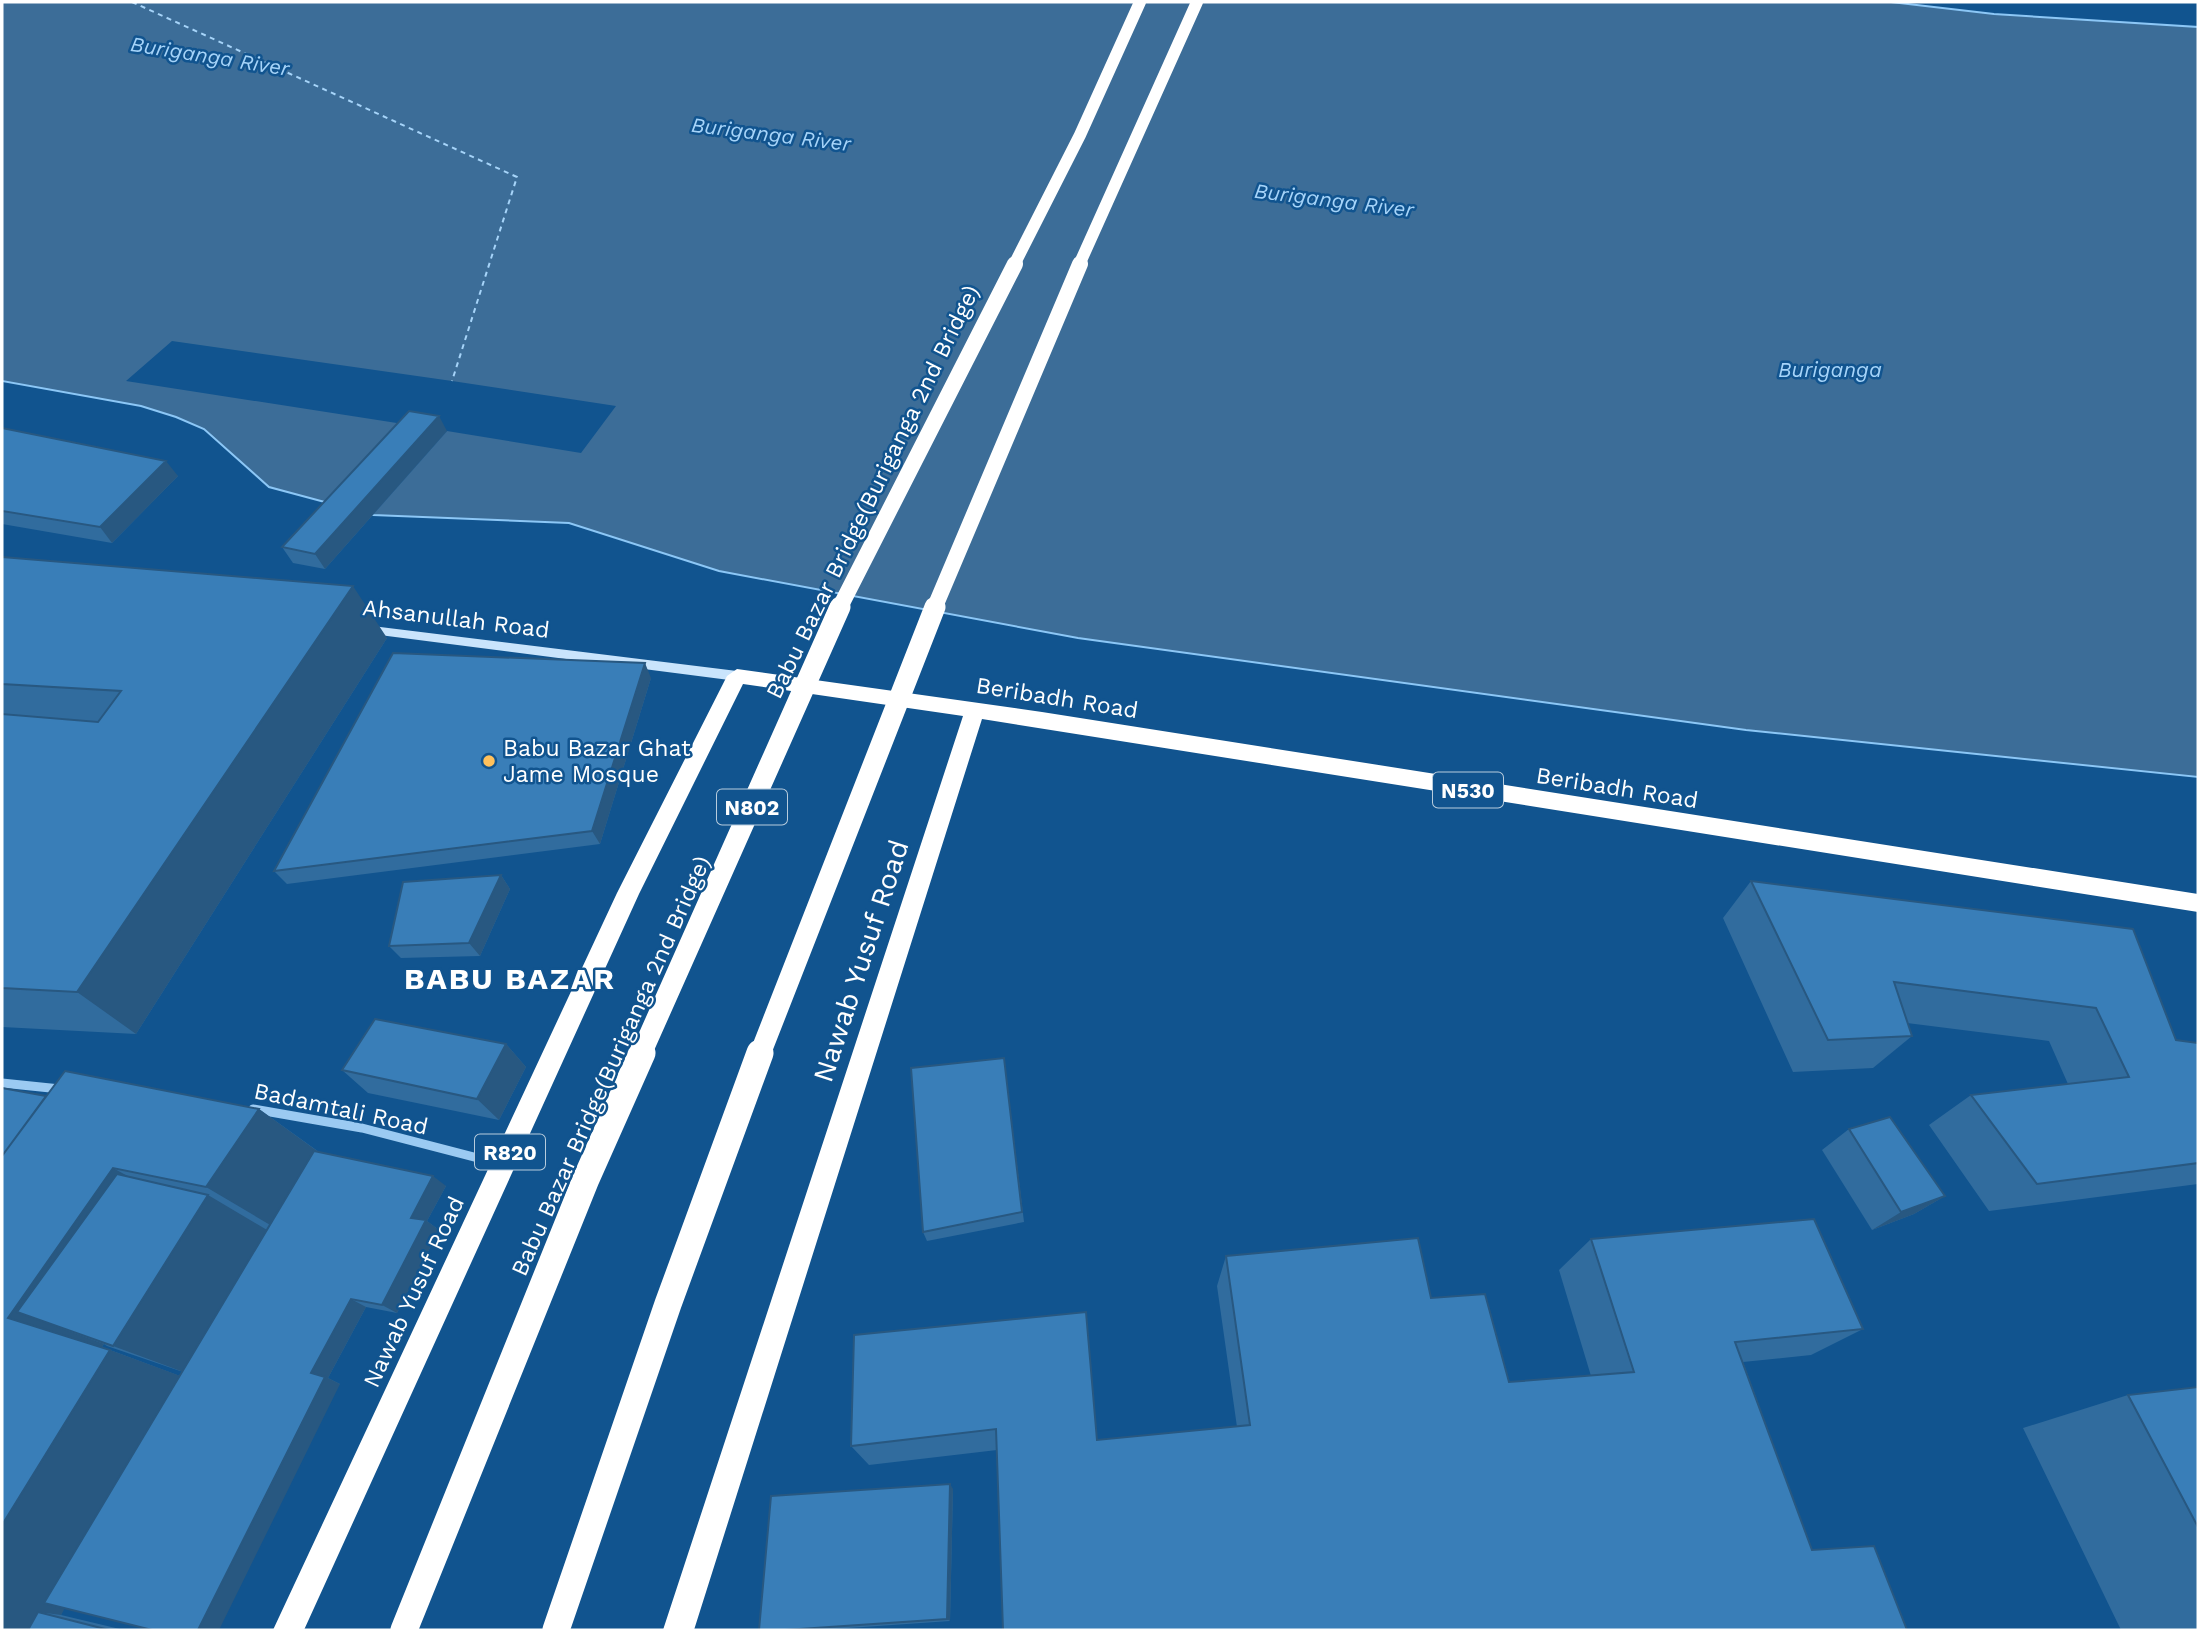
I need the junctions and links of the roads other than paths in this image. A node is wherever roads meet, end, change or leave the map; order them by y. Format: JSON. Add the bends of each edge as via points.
{"nodes":[{"id":1,"x":1140,"y":2,"type":"edge"},
{"id":2,"x":1197,"y":2,"type":"edge"},
{"id":3,"x":348,"y":626,"type":"edge"},
{"id":4,"x":737,"y":676,"type":"junction"},
{"id":5,"x":975,"y":710,"type":"junction"},
{"id":6,"x":2198,"y":902,"type":"edge"},
{"id":7,"x":2,"y":1083,"type":"edge"},
{"id":8,"x":69,"y":1090,"type":"edge"},
{"id":9,"x":245,"y":1108,"type":"edge"},
{"id":10,"x":503,"y":1165,"type":"junction"},
{"id":11,"x":288,"y":1630,"type":"edge"},
{"id":12,"x":404,"y":1630,"type":"edge"},
{"id":13,"x":556,"y":1630,"type":"edge"},
{"id":14,"x":678,"y":1630,"type":"edge"}],
"edges":[{"from":1,"to":12,"type":"highway","name":"Babu Bazar Bridge(Buriganga 2nd Bridge)","number":"N802","bridge":true,"via":[[1080,135],[831,625],[586,1179]]},
{"from":2,"to":13,"type":"highway","bridge":true,"via":[[1048,337],[842,838],[622,1430]]},
{"from":3,"to":4,"type":"street","name":"Ahsanullah Road"},
{"from":4,"to":5,"type":"highway","name":"Beribadh Road","number":"N530"},
{"from":4,"to":10,"type":"highway","name":"Nawab Yusuf Road","number":"R820","via":[[628,893]]},
{"from":5,"to":6,"type":"highway","name":"Beribadh Road","number":"N530"},
{"from":5,"to":14,"type":"highway","name":"Nawab Yusuf Road"},
{"from":7,"to":8,"type":"street"},
{"from":9,"to":10,"type":"street","name":"Badamtali Road","via":[[362,1128]]},
{"from":10,"to":11,"type":"highway","name":"Nawab Yusuf Road","number":"R820"}]}
